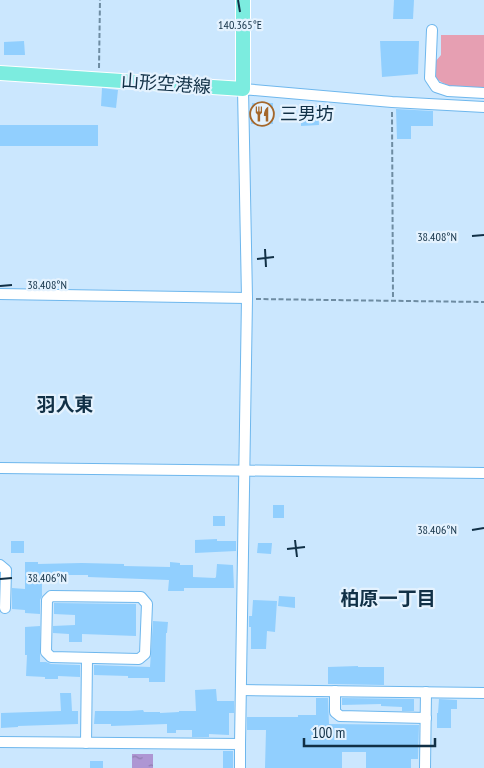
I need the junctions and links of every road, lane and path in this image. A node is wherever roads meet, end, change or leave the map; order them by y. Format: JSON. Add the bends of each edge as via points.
{"nodes":[{"id":1,"x":100,"y":0,"type":"edge"},
{"id":2,"x":244,"y":0,"type":"edge"},
{"id":3,"x":432,"y":30,"type":"dead end"},
{"id":4,"x":0,"y":73,"type":"edge"},
{"id":5,"x":98,"y":79,"type":"junction"},
{"id":6,"x":243,"y":89,"type":"junction"},
{"id":7,"x":484,"y":93,"type":"edge"},
{"id":8,"x":392,"y":102,"type":"junction"},
{"id":9,"x":484,"y":107,"type":"edge"},
{"id":10,"x":0,"y":294,"type":"edge"},
{"id":11,"x":247,"y":298,"type":"junction"},
{"id":12,"x":393,"y":300,"type":"junction"},
{"id":13,"x":484,"y":302,"type":"edge"},
{"id":14,"x":0,"y":468,"type":"edge"},
{"id":15,"x":244,"y":471,"type":"junction"},
{"id":16,"x":484,"y":473,"type":"edge"},
{"id":17,"x":0,"y":565,"type":"edge"},
{"id":18,"x":5,"y":608,"type":"dead end"},
{"id":19,"x":88,"y":659,"type":"junction"},
{"id":20,"x":241,"y":690,"type":"junction"},
{"id":21,"x":335,"y":691,"type":"junction"},
{"id":22,"x":426,"y":692,"type":"junction"},
{"id":23,"x":484,"y":692,"type":"edge"},
{"id":24,"x":426,"y":718,"type":"junction"},
{"id":25,"x":0,"y":742,"type":"edge"},
{"id":26,"x":86,"y":743,"type":"junction"},
{"id":27,"x":240,"y":744,"type":"junction"},
{"id":28,"x":240,"y":768,"type":"edge"},
{"id":29,"x":425,"y":768,"type":"edge"}],
"edges":[{"from":1,"to":5,"type":"path"},
{"from":2,"to":6,"type":"main road"},
{"from":3,"to":7,"type":"street","via":[[430,78],[436,87]]},
{"from":4,"to":5,"type":"main road","name":"山形空港線"},
{"from":5,"to":6,"type":"main road","name":"山形空港線"},
{"from":6,"to":8,"type":"street"},
{"from":6,"to":11,"type":"street"},
{"from":8,"to":9,"type":"street"},
{"from":8,"to":12,"type":"path"},
{"from":10,"to":11,"type":"street"},
{"from":11,"to":12,"type":"path"},
{"from":11,"to":15,"type":"street"},
{"from":12,"to":13,"type":"path"},
{"from":14,"to":15,"type":"street"},
{"from":15,"to":16,"type":"street"},
{"from":15,"to":20,"type":"street"},
{"from":17,"to":18,"type":"street","via":[[6,570]]},
{"from":19,"to":19,"type":"street","via":[[139,659],[145,654],[147,604],[141,597],[51,596],[47,600],[46,652],[51,658]]},
{"from":19,"to":26,"type":"street"},
{"from":20,"to":21,"type":"street"},
{"from":20,"to":27,"type":"street"},
{"from":21,"to":22,"type":"street"},
{"from":21,"to":24,"type":"street","via":[[335,712],[340,716]]},
{"from":22,"to":23,"type":"street"},
{"from":22,"to":24,"type":"street"},
{"from":24,"to":29,"type":"street"},
{"from":25,"to":26,"type":"street"},
{"from":26,"to":27,"type":"street"},
{"from":27,"to":28,"type":"street"}]}
